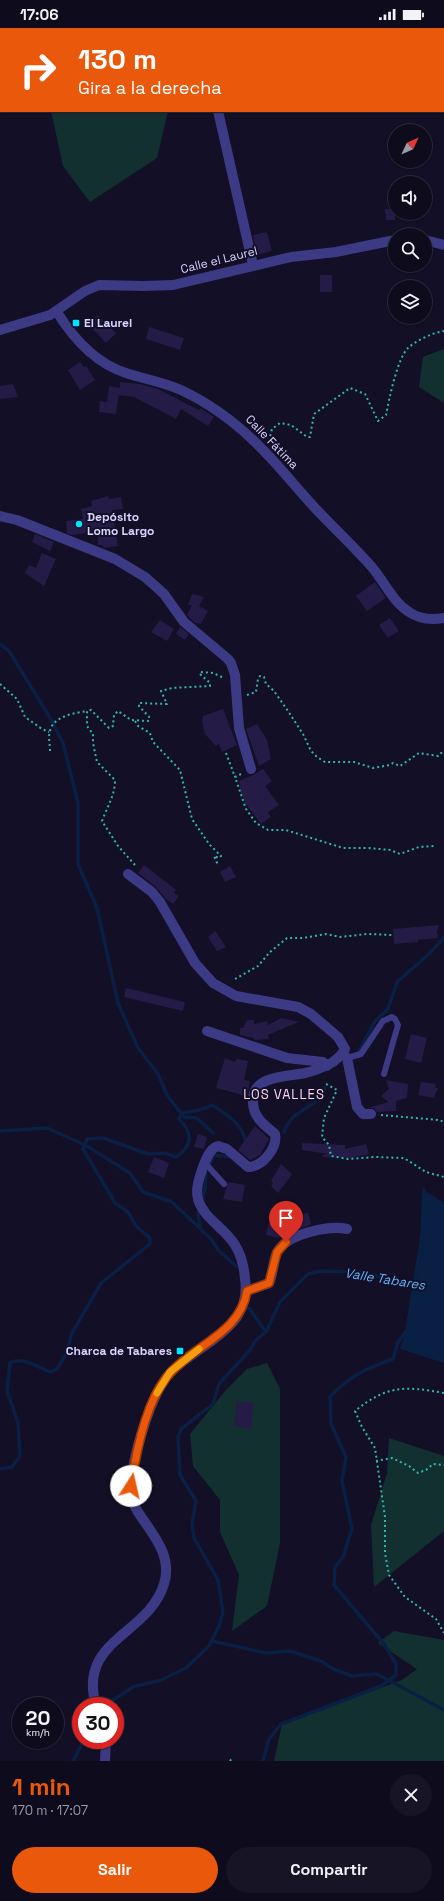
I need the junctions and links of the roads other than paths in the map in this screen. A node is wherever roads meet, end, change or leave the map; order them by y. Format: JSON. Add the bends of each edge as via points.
{"nodes":[{"id":1,"x":218,"y":112,"type":"edge"},
{"id":2,"x":388,"y":241,"type":"edge"},
{"id":3,"x":432,"y":242,"type":"edge"},
{"id":4,"x":444,"y":245,"type":"edge"},
{"id":5,"x":253,"y":265,"type":"junction"},
{"id":6,"x":57,"y":312,"type":"junction"},
{"id":7,"x":0,"y":330,"type":"edge"},
{"id":8,"x":0,"y":516,"type":"edge"},
{"id":9,"x":444,"y":618,"type":"edge"},
{"id":10,"x":251,"y":769,"type":"road end"},
{"id":11,"x":128,"y":874,"type":"dead end"},
{"id":12,"x":207,"y":1031,"type":"dead end"},
{"id":13,"x":345,"y":1055,"type":"junction"},
{"id":14,"x":327,"y":1066,"type":"junction"},
{"id":15,"x":384,"y":1074,"type":"dead end"},
{"id":16,"x":371,"y":1114,"type":"road end"},
{"id":17,"x":205,"y":1163,"type":"junction"},
{"id":18,"x":224,"y":1184,"type":"dead end"},
{"id":19,"x":347,"y":1229,"type":"dead end"},
{"id":20,"x":247,"y":1291,"type":"junction"},
{"id":21,"x":94,"y":1697,"type":"edge"},
{"id":22,"x":106,"y":1749,"type":"edge"},
{"id":23,"x":105,"y":1761,"type":"edge"}],
"edges":[{"from":1,"to":5,"type":"street"},
{"from":2,"to":5,"type":"street","name":"Calle el Laurel","via":[[336,252],[291,256]]},
{"from":3,"to":4,"type":"street"},
{"from":5,"to":6,"type":"street","name":"Calle el Laurel","via":[[173,284],[99,285],[76,297]]},
{"from":6,"to":7,"type":"street"},
{"from":6,"to":9,"type":"street","name":"Calle Fátima","via":[[79,342],[91,354],[110,366],[161,382],[207,404],[234,422],[264,450],[372,567],[404,609],[418,617]]},
{"from":8,"to":10,"type":"street","via":[[115,558],[145,577],[164,594],[184,622],[228,659],[233,669],[239,728]]},
{"from":11,"to":13,"type":"street","via":[[152,892],[160,902],[195,963],[213,983],[236,996],[292,1005],[304,1010],[341,1040],[345,1046]]},
{"from":12,"to":14,"type":"street","via":[[287,1058],[323,1062]]},
{"from":13,"to":14,"type":"street"},
{"from":13,"to":15,"type":"lane","via":[[361,1054],[383,1021],[392,1017],[398,1025]]},
{"from":13,"to":16,"type":"street","via":[[357,1107],[363,1114]]},
{"from":14,"to":17,"type":"street","via":[[303,1074],[267,1080],[257,1087],[253,1096],[255,1114],[276,1138],[268,1154],[259,1164],[248,1167],[227,1149],[218,1146],[212,1150]]},
{"from":17,"to":18,"type":"lane"},
{"from":17,"to":20,"type":"street","via":[[199,1178],[198,1198],[201,1207],[230,1238],[238,1251],[244,1268]]},
{"from":19,"to":20,"type":"street","via":[[328,1227],[286,1242],[277,1252],[269,1283]]},
{"from":20,"to":21,"type":"street","via":[[244,1304],[236,1318],[170,1372],[161,1384],[148,1413],[132,1475],[131,1495],[137,1510],[162,1550],[166,1575],[161,1591],[149,1608],[97,1662],[91,1681]]},
{"from":22,"to":23,"type":"street"}]}
